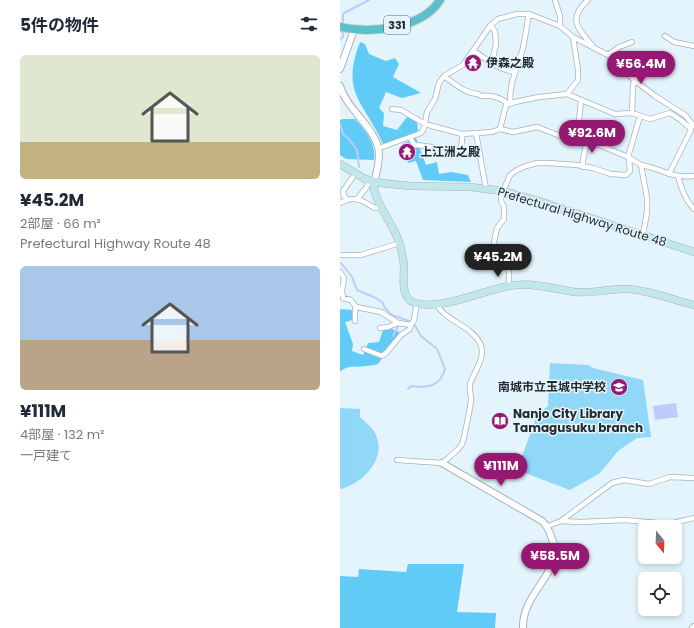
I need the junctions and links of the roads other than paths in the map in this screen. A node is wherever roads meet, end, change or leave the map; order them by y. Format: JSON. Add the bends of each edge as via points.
{"nodes":[{"id":1,"x":440,"y":0,"type":"edge"},
{"id":2,"x":554,"y":0,"type":"edge"},
{"id":3,"x":588,"y":0,"type":"edge"},
{"id":4,"x":529,"y":14,"type":"junction"},
{"id":5,"x":490,"y":26,"type":"junction"},
{"id":6,"x":560,"y":26,"type":"junction"},
{"id":7,"x":347,"y":29,"type":"edge"},
{"id":8,"x":665,"y":36,"type":"dead end"},
{"id":9,"x":573,"y":37,"type":"junction"},
{"id":10,"x":632,"y":42,"type":"dead end"},
{"id":11,"x":694,"y":46,"type":"edge"},
{"id":12,"x":595,"y":48,"type":"junction"},
{"id":13,"x":474,"y":51,"type":"junction"},
{"id":14,"x":608,"y":55,"type":"junction"},
{"id":15,"x":655,"y":60,"type":"dead end"},
{"id":16,"x":492,"y":63,"type":"junction"},
{"id":17,"x":340,"y":69,"type":"edge"},
{"id":18,"x":515,"y":72,"type":"junction"},
{"id":19,"x":444,"y":76,"type":"junction"},
{"id":20,"x":634,"y":80,"type":"junction"},
{"id":21,"x":340,"y":86,"type":"edge"},
{"id":22,"x":568,"y":94,"type":"junction"},
{"id":23,"x":581,"y":100,"type":"junction"},
{"id":24,"x":510,"y":103,"type":"junction"},
{"id":25,"x":392,"y":109,"type":"dead end"},
{"id":26,"x":632,"y":113,"type":"junction"},
{"id":27,"x":640,"y":116,"type":"junction"},
{"id":28,"x":579,"y":120,"type":"dead end"},
{"id":29,"x":425,"y":124,"type":"junction"},
{"id":30,"x":693,"y":125,"type":"edge"},
{"id":31,"x":500,"y":129,"type":"junction"},
{"id":32,"x":476,"y":133,"type":"junction"},
{"id":33,"x":462,"y":134,"type":"junction"},
{"id":34,"x":410,"y":138,"type":"junction"},
{"id":35,"x":587,"y":140,"type":"junction"},
{"id":36,"x":432,"y":147,"type":"dead end"},
{"id":37,"x":379,"y":148,"type":"junction"},
{"id":38,"x":460,"y":155,"type":"dead end"},
{"id":39,"x":629,"y":157,"type":"junction"},
{"id":40,"x":340,"y":164,"type":"edge"},
{"id":41,"x":641,"y":165,"type":"junction"},
{"id":42,"x":583,"y":167,"type":"junction"},
{"id":43,"x":355,"y":174,"type":"junction"},
{"id":44,"x":669,"y":174,"type":"junction"},
{"id":45,"x":678,"y":176,"type":"junction"},
{"id":46,"x":694,"y":176,"type":"edge"},
{"id":47,"x":372,"y":181,"type":"junction"},
{"id":48,"x":486,"y":189,"type":"junction"},
{"id":49,"x":503,"y":191,"type":"junction"},
{"id":50,"x":349,"y":199,"type":"junction"},
{"id":51,"x":357,"y":199,"type":"junction"},
{"id":52,"x":340,"y":203,"type":"edge"},
{"id":53,"x":381,"y":206,"type":"junction"},
{"id":54,"x":694,"y":209,"type":"edge"},
{"id":55,"x":643,"y":235,"type":"junction"},
{"id":56,"x":400,"y":243,"type":"junction"},
{"id":57,"x":694,"y":252,"type":"edge"},
{"id":58,"x":340,"y":255,"type":"edge"},
{"id":59,"x":340,"y":272,"type":"edge"},
{"id":60,"x":509,"y":286,"type":"junction"},
{"id":61,"x":417,"y":303,"type":"junction"},
{"id":62,"x":437,"y":305,"type":"junction"},
{"id":63,"x":694,"y":305,"type":"edge"},
{"id":64,"x":356,"y":307,"type":"junction"},
{"id":65,"x":356,"y":321,"type":"dead end"},
{"id":66,"x":398,"y":323,"type":"junction"},
{"id":67,"x":411,"y":324,"type":"junction"},
{"id":68,"x":380,"y":328,"type":"dead end"},
{"id":69,"x":364,"y":349,"type":"dead end"},
{"id":70,"x":397,"y":460,"type":"dead end"},
{"id":71,"x":442,"y":463,"type":"junction"},
{"id":72,"x":694,"y":478,"type":"edge"},
{"id":73,"x":694,"y":518,"type":"edge"},
{"id":74,"x":561,"y":521,"type":"junction"},
{"id":75,"x":548,"y":526,"type":"junction"},
{"id":76,"x":523,"y":628,"type":"edge"}],
"edges":[{"from":1,"to":7,"type":"highway","number":"331","via":[[430,12],[415,20],[373,30]]},
{"from":2,"to":6,"type":"street","via":[[560,16]]},
{"from":3,"to":12,"type":"street","via":[[576,21],[577,27]]},
{"from":4,"to":5,"type":"street","via":[[498,19]]},
{"from":4,"to":6,"type":"street"},
{"from":4,"to":18,"type":"street"},
{"from":5,"to":13,"type":"street"},
{"from":5,"to":16,"type":"street","via":[[495,31],[496,44]]},
{"from":6,"to":9,"type":"street"},
{"from":7,"to":17,"type":"street"},
{"from":8,"to":11,"type":"street","via":[[674,42]]},
{"from":9,"to":12,"type":"street"},
{"from":9,"to":22,"type":"street","via":[[578,80]]},
{"from":10,"to":14,"type":"street","via":[[618,47]]},
{"from":12,"to":14,"type":"street"},
{"from":13,"to":16,"type":"street"},
{"from":13,"to":19,"type":"street","via":[[463,65]]},
{"from":14,"to":20,"type":"street"},
{"from":15,"to":20,"type":"street"},
{"from":16,"to":18,"type":"street"},
{"from":18,"to":24,"type":"street"},
{"from":19,"to":24,"type":"street","via":[[469,93],[490,95]]},
{"from":19,"to":29,"type":"street","via":[[427,112]]},
{"from":20,"to":26,"type":"street"},
{"from":20,"to":30,"type":"street","via":[[685,115]]},
{"from":21,"to":37,"type":"street","via":[[348,103]]},
{"from":22,"to":23,"type":"street"},
{"from":22,"to":24,"type":"street"},
{"from":23,"to":26,"type":"street","via":[[615,114]]},
{"from":23,"to":28,"type":"street"},
{"from":24,"to":31,"type":"street","via":[[506,105]]},
{"from":25,"to":29,"type":"street","via":[[401,110]]},
{"from":26,"to":27,"type":"street"},
{"from":27,"to":30,"type":"street","via":[[650,119],[670,113]]},
{"from":27,"to":39,"type":"street"},
{"from":29,"to":33,"type":"street"},
{"from":29,"to":34,"type":"street","via":[[421,133]]},
{"from":30,"to":44,"type":"street"},
{"from":31,"to":32,"type":"street"},
{"from":31,"to":35,"type":"street","via":[[513,132],[537,127],[563,137]]},
{"from":32,"to":33,"type":"street"},
{"from":32,"to":48,"type":"street"},
{"from":33,"to":38,"type":"street"},
{"from":34,"to":36,"type":"street","via":[[416,145]]},
{"from":34,"to":37,"type":"street"},
{"from":35,"to":39,"type":"street"},
{"from":35,"to":42,"type":"street"},
{"from":37,"to":47,"type":"street","via":[[379,158]]},
{"from":39,"to":41,"type":"street"},
{"from":39,"to":42,"type":"street","via":[[630,171],[626,175]]},
{"from":40,"to":43,"type":"main road","name":"Prefectural Highway Route 48"},
{"from":41,"to":44,"type":"street"},
{"from":41,"to":55,"type":"street","via":[[647,198]]},
{"from":42,"to":49,"type":"street","via":[[548,163],[526,166],[510,175]]},
{"from":43,"to":47,"type":"main road","name":"Prefectural Highway Route 48"},
{"from":43,"to":50,"type":"street","via":[[343,190],[344,196]]},
{"from":44,"to":45,"type":"street"},
{"from":45,"to":46,"type":"street"},
{"from":45,"to":54,"type":"street","via":[[685,197]]},
{"from":47,"to":48,"type":"main road","name":"Prefectural Highway Route 48","via":[[399,186]]},
{"from":47,"to":51,"type":"street"},
{"from":47,"to":53,"type":"main road","via":[[374,193]]},
{"from":48,"to":49,"type":"main road","name":"Prefectural Highway Route 48"},
{"from":49,"to":55,"type":"main road","name":"Prefectural Highway Route 48"},
{"from":49,"to":60,"type":"street","via":[[501,201],[504,206],[504,220],[497,228],[494,249],[509,272]]},
{"from":50,"to":51,"type":"street"},
{"from":50,"to":52,"type":"street"},
{"from":51,"to":53,"type":"street","via":[[375,208]]},
{"from":53,"to":56,"type":"main road"},
{"from":55,"to":57,"type":"main road","name":"Prefectural Highway Route 48"},
{"from":56,"to":58,"type":"street","via":[[361,255]]},
{"from":56,"to":61,"type":"main road","via":[[406,296]]},
{"from":59,"to":64,"type":"street","via":[[344,278],[342,296],[351,300]]},
{"from":60,"to":62,"type":"main road"},
{"from":60,"to":63,"type":"main road","via":[[530,285],[588,293],[616,289],[635,290]]},
{"from":61,"to":62,"type":"main road"},
{"from":61,"to":67,"type":"street"},
{"from":62,"to":71,"type":"street","via":[[440,311],[477,339],[482,351],[470,386],[471,400],[462,444]]},
{"from":64,"to":65,"type":"street"},
{"from":64,"to":66,"type":"street","via":[[381,312]]},
{"from":66,"to":67,"type":"street"},
{"from":66,"to":68,"type":"street"},
{"from":67,"to":69,"type":"street","via":[[410,329],[382,356]]},
{"from":70,"to":71,"type":"street"},
{"from":71,"to":75,"type":"street","via":[[542,520]]},
{"from":72,"to":74,"type":"street","via":[[670,477],[649,484],[624,480],[612,483]]},
{"from":73,"to":74,"type":"street","via":[[669,524],[625,520]]},
{"from":74,"to":75,"type":"street"},
{"from":75,"to":76,"type":"street","via":[[555,547],[553,563],[529,601],[522,618]]}]}
